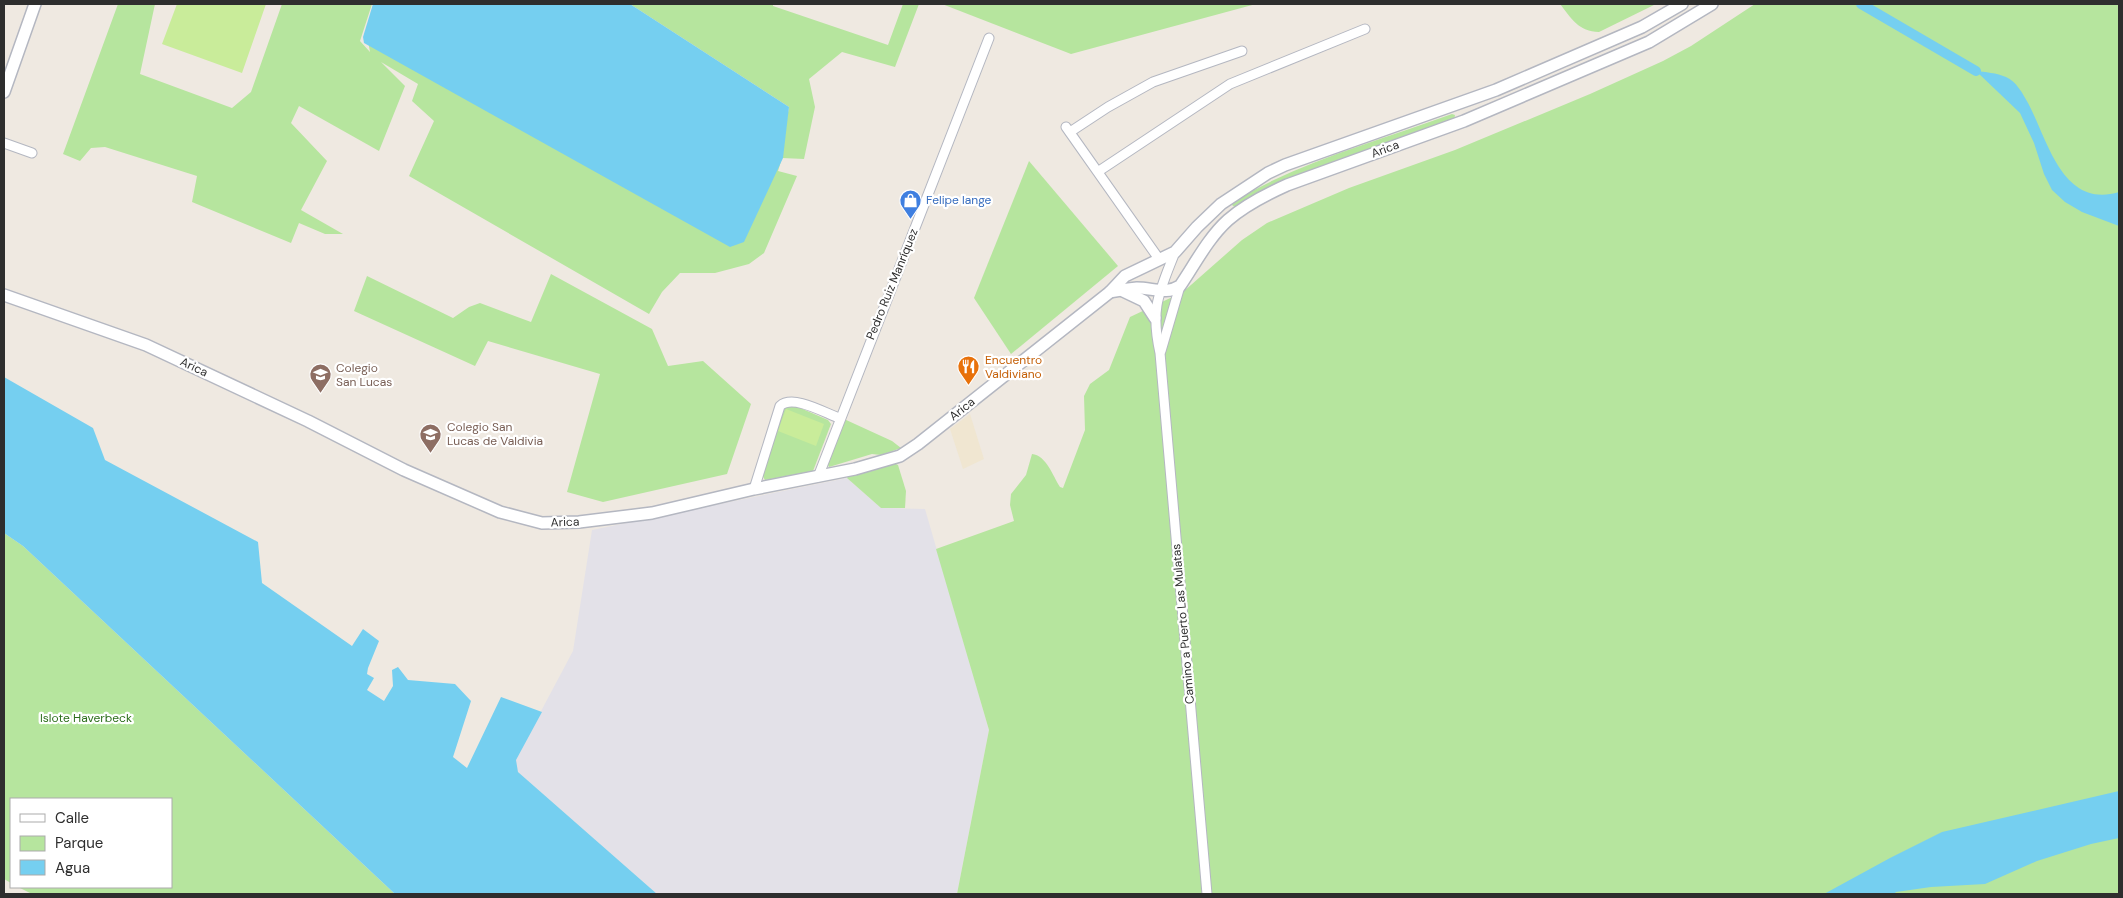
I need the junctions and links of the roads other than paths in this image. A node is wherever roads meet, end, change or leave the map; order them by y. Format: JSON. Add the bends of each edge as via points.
{"nodes":[{"id":1,"x":36,"y":4,"type":"edge"},
{"id":2,"x":1712,"y":4,"type":"edge"},
{"id":3,"x":1681,"y":5,"type":"edge"},
{"id":4,"x":1365,"y":29,"type":"dead end"},
{"id":5,"x":990,"y":38,"type":"dead end"},
{"id":6,"x":1242,"y":52,"type":"dead end"},
{"id":7,"x":4,"y":92,"type":"edge"},
{"id":8,"x":4,"y":143,"type":"edge"},
{"id":9,"x":32,"y":153,"type":"dead end"},
{"id":10,"x":1099,"y":171,"type":"junction"},
{"id":11,"x":1175,"y":252,"type":"junction"},
{"id":12,"x":1159,"y":259,"type":"junction"},
{"id":13,"x":1180,"y":286,"type":"junction"},
{"id":14,"x":1114,"y":291,"type":"junction"},
{"id":15,"x":1160,"y":291,"type":"junction"},
{"id":16,"x":4,"y":295,"type":"edge"},
{"id":17,"x":1154,"y":318,"type":"junction"},
{"id":18,"x":1160,"y":353,"type":"junction"},
{"id":19,"x":840,"y":418,"type":"junction"},
{"id":20,"x":818,"y":477,"type":"junction"},
{"id":21,"x":754,"y":489,"type":"junction"},
{"id":22,"x":1207,"y":894,"type":"edge"}],
"edges":[{"from":1,"to":7,"type":"main road"},
{"from":2,"to":13,"type":"main road","name":"Arica","via":[[1641,45],[1464,121],[1266,195],[1228,220]]},
{"from":3,"to":11,"type":"main road","name":"Arica","via":[[1642,27],[1496,90],[1268,173],[1221,204]]},
{"from":4,"to":10,"type":"street","via":[[1230,84]]},
{"from":5,"to":19,"type":"street","name":"Pedro Ruiz Manríquez"},
{"from":6,"to":10,"type":"street","via":[[1154,82],[1068,129]]},
{"from":8,"to":9,"type":"street"},
{"from":10,"to":12,"type":"street"},
{"from":11,"to":12,"type":"main road","name":"Arica"},
{"from":11,"to":15,"type":"street","name":"Camino a Puerto Las Mulatas"},
{"from":12,"to":14,"type":"main road","name":"Arica","via":[[1125,276]]},
{"from":13,"to":15,"type":"main road","via":[[1168,292]]},
{"from":13,"to":18,"type":"street","name":"Camino a Puerto Las Mulatas"},
{"from":14,"to":15,"type":"main road","via":[[1138,288]]},
{"from":14,"to":17,"type":"main road","via":[[1144,301]]},
{"from":14,"to":20,"type":"main road","name":"Arica","via":[[900,456]]},
{"from":15,"to":17,"type":"street","name":"Camino a Puerto Las Mulatas"},
{"from":16,"to":21,"type":"main road","name":"Arica","via":[[146,345],[404,470],[500,512],[542,523],[652,513]]},
{"from":17,"to":18,"type":"street","name":"Camino a Puerto Las Mulatas"},
{"from":18,"to":22,"type":"street","name":"Camino a Puerto Las Mulatas"},
{"from":19,"to":20,"type":"street","name":"Pedro Ruiz Manríquez"},
{"from":19,"to":21,"type":"street","via":[[794,401],[783,403]]},
{"from":20,"to":21,"type":"main road","name":"Arica"}]}
